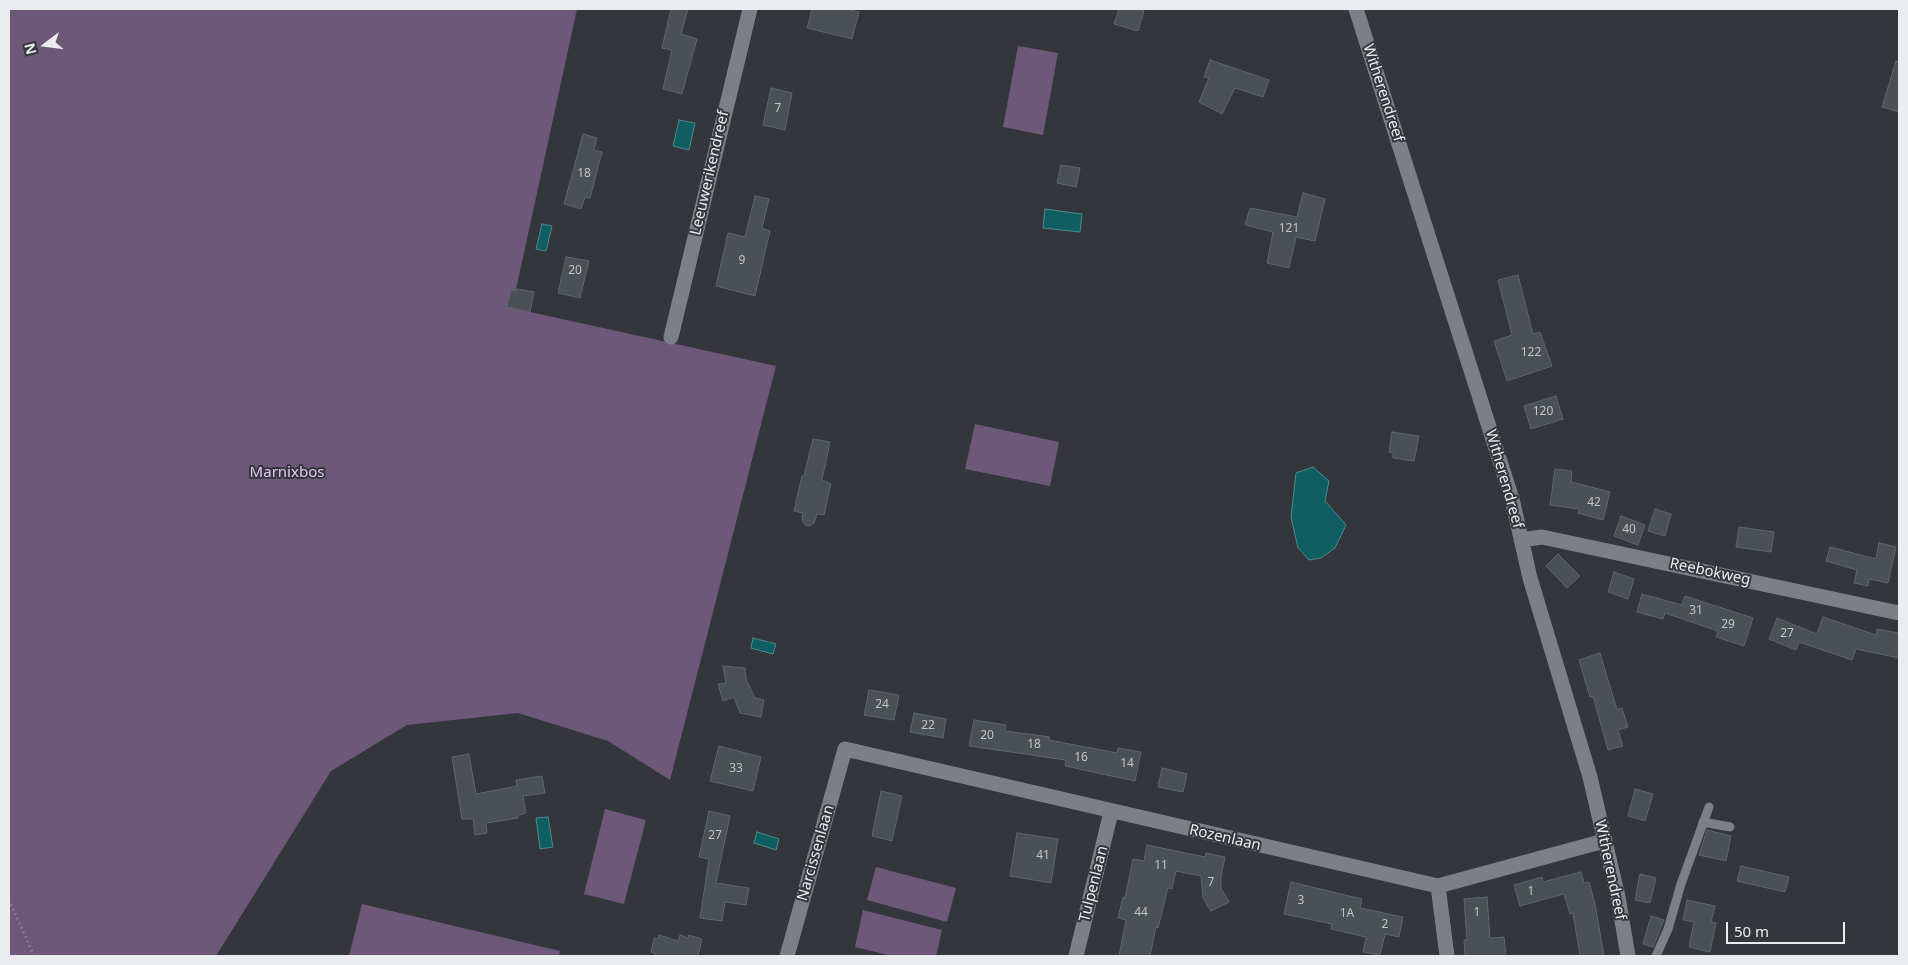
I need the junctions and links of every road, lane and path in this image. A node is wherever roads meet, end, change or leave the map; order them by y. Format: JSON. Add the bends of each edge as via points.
{"nodes":[{"id":1,"x":750,"y":9,"type":"edge"},
{"id":2,"x":1356,"y":9,"type":"edge"},
{"id":3,"x":671,"y":337,"type":"dead end"},
{"id":4,"x":1521,"y":540,"type":"junction"},
{"id":5,"x":1899,"y":612,"type":"edge"},
{"id":6,"x":845,"y":750,"type":"joint"},
{"id":7,"x":1709,"y":807,"type":"dead end"},
{"id":8,"x":1111,"y":812,"type":"junction"},
{"id":9,"x":1703,"y":822,"type":"junction"},
{"id":10,"x":1730,"y":827,"type":"dead end"},
{"id":11,"x":1604,"y":840,"type":"junction"},
{"id":12,"x":1438,"y":886,"type":"junction"},
{"id":13,"x":9,"y":900,"type":"edge"},
{"id":14,"x":34,"y":956,"type":"edge"},
{"id":15,"x":787,"y":956,"type":"edge"},
{"id":16,"x":1076,"y":956,"type":"edge"},
{"id":17,"x":1447,"y":956,"type":"edge"},
{"id":18,"x":1628,"y":956,"type":"edge"},
{"id":19,"x":1656,"y":956,"type":"edge"}],
"edges":[{"from":1,"to":3,"type":"street","name":"Leeuwerikendreef"},
{"from":2,"to":4,"type":"street","name":"Witherendreef","via":[[1512,499]]},
{"from":4,"to":5,"type":"street","name":"Reebokweg","via":[[1542,537]]},
{"from":4,"to":11,"type":"street","name":"Witherendreef","via":[[1590,777]]},
{"from":6,"to":8,"type":"street","name":"Rozenlaan"},
{"from":6,"to":15,"type":"street","name":"Narcissenlaan"},
{"from":7,"to":9,"type":"lane"},
{"from":8,"to":12,"type":"street","name":"Rozenlaan"},
{"from":8,"to":16,"type":"street","name":"Tulpenlaan"},
{"from":9,"to":10,"type":"lane"},
{"from":9,"to":19,"type":"lane"},
{"from":11,"to":12,"type":"street","name":"Rozenlaan"},
{"from":11,"to":18,"type":"street","name":"Witherendreef"},
{"from":12,"to":17,"type":"street"},
{"from":13,"to":14,"type":"path"}]}
